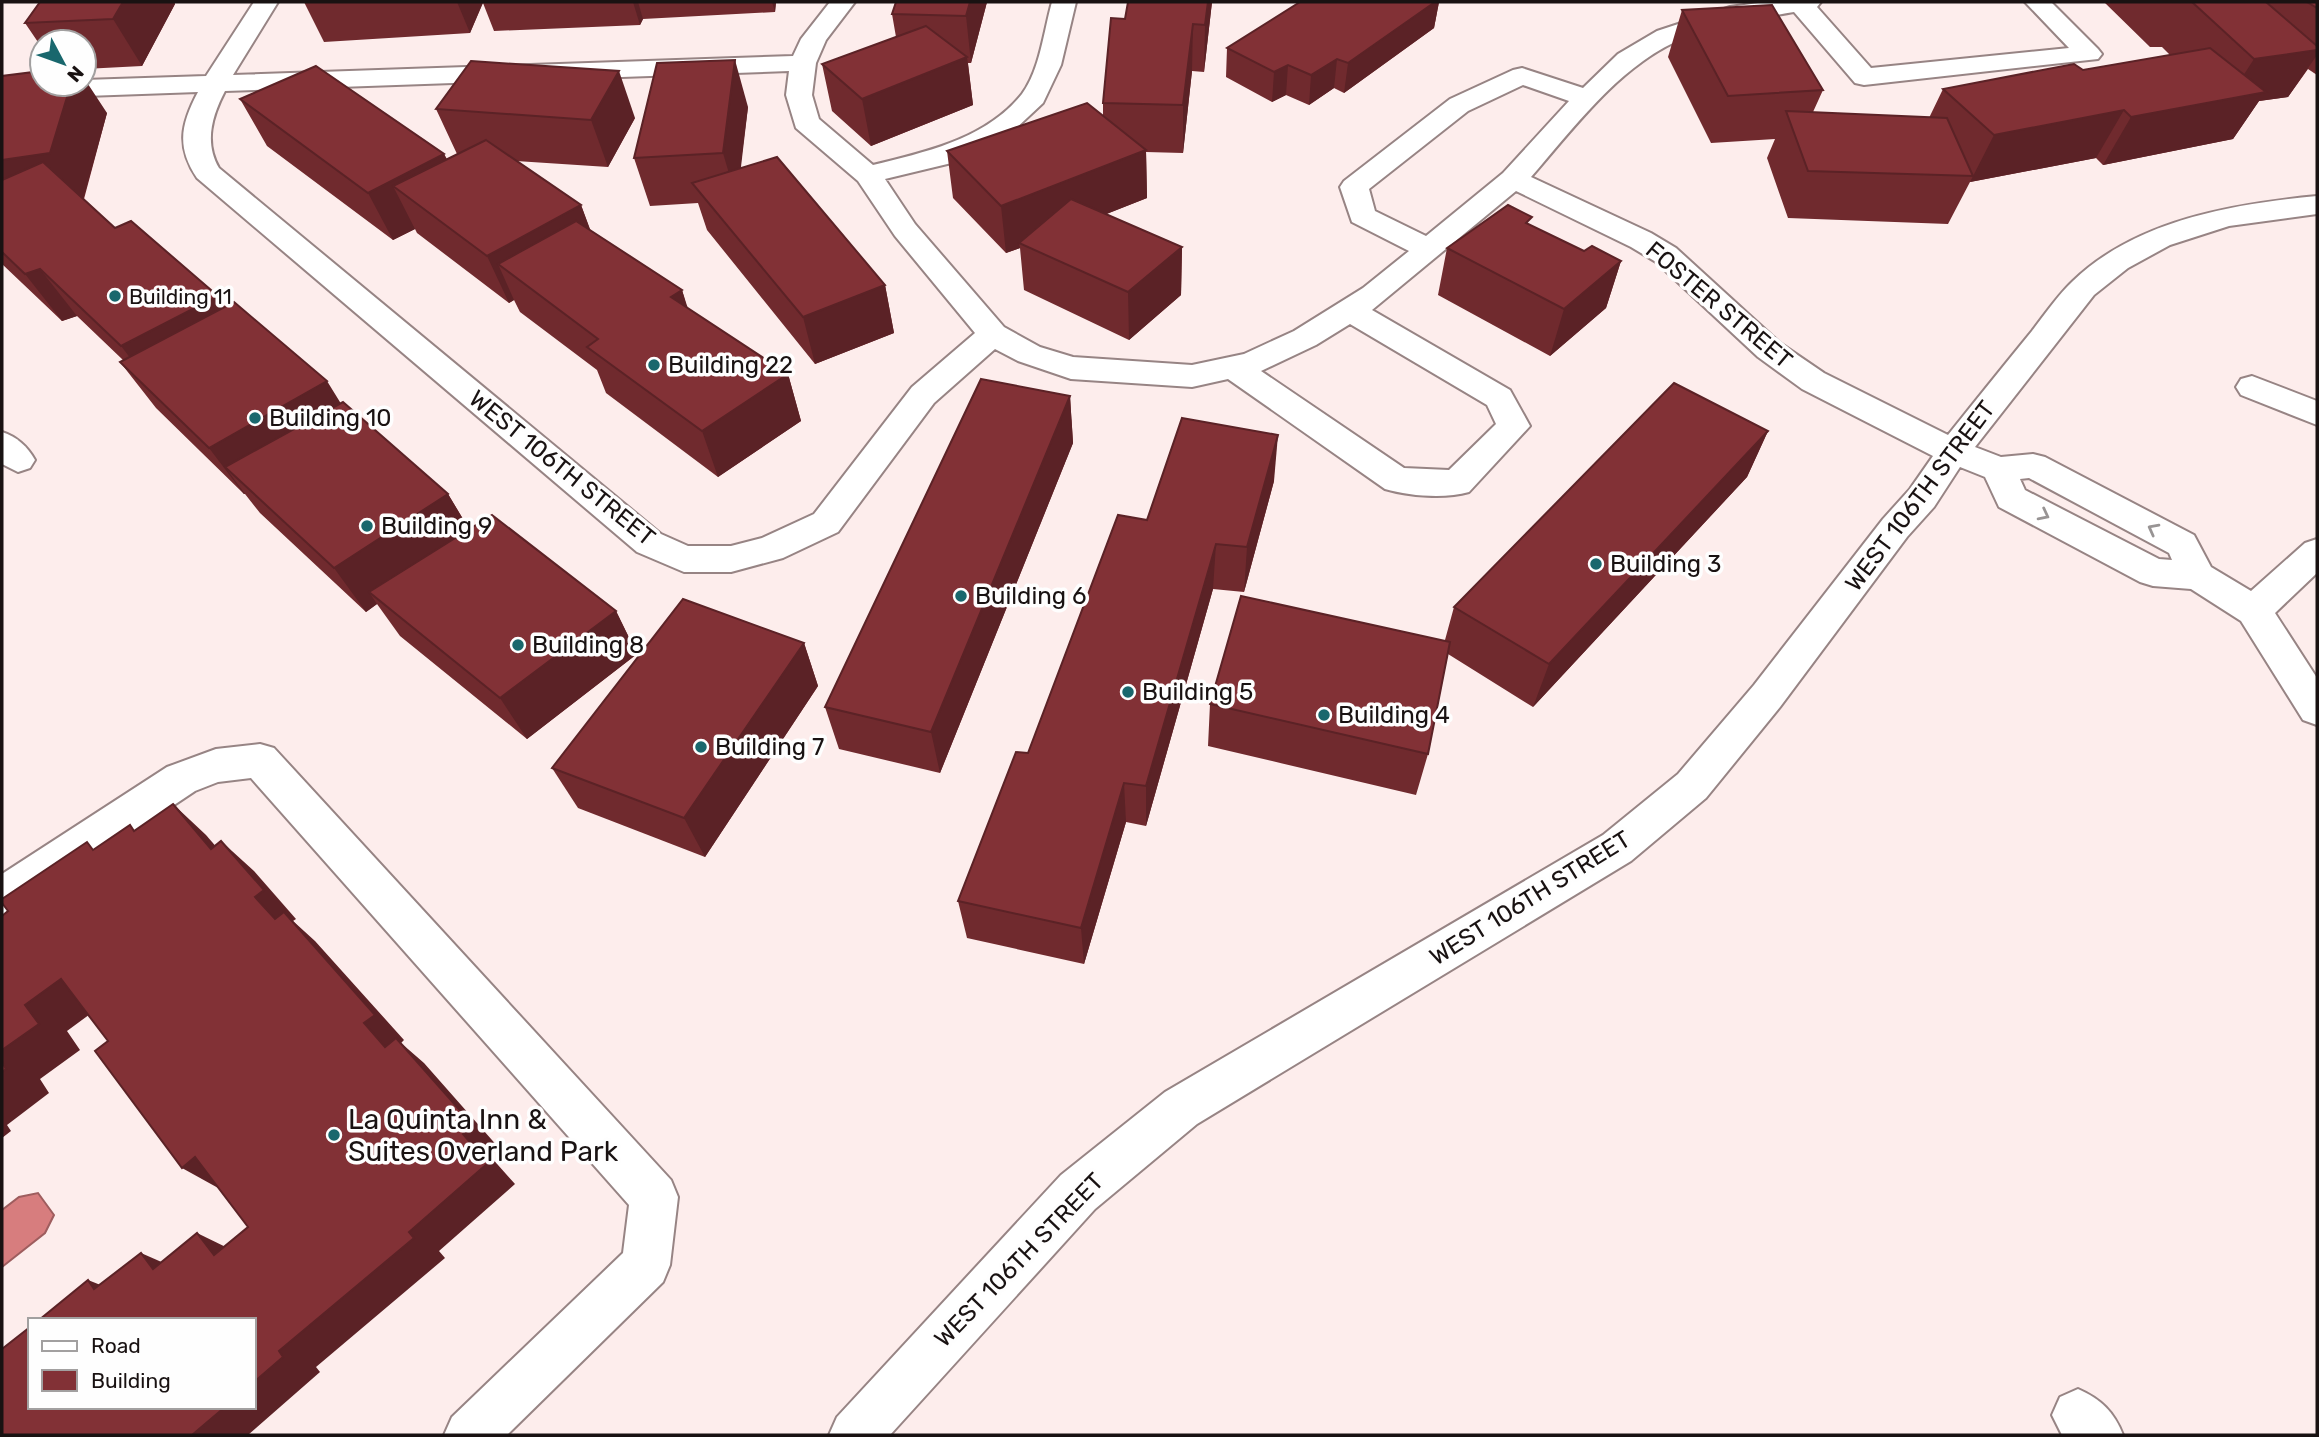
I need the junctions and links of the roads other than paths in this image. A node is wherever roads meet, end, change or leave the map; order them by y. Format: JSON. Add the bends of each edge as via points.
{"nodes":[{"id":1,"x":266,"y":2,"type":"edge"},
{"id":2,"x":843,"y":2,"type":"edge"},
{"id":3,"x":1064,"y":2,"type":"edge"},
{"id":4,"x":1809,"y":2,"type":"edge"},
{"id":5,"x":2037,"y":2,"type":"edge"},
{"id":6,"x":1800,"y":3,"type":"edge"},
{"id":7,"x":803,"y":63,"type":"junction"},
{"id":8,"x":213,"y":85,"type":"junction"},
{"id":9,"x":2,"y":91,"type":"edge"},
{"id":10,"x":1587,"y":99,"type":"junction"},
{"id":11,"x":868,"y":175,"type":"junction"},
{"id":12,"x":1513,"y":179,"type":"junction"},
{"id":13,"x":2315,"y":205,"type":"edge"},
{"id":14,"x":1429,"y":249,"type":"junction"},
{"id":15,"x":1349,"y":310,"type":"junction"},
{"id":16,"x":993,"y":334,"type":"junction"},
{"id":17,"x":1233,"y":367,"type":"junction"},
{"id":18,"x":2252,"y":387,"type":"dead end"},
{"id":19,"x":2317,"y":414,"type":"edge"},
{"id":20,"x":1952,"y":452,"type":"junction"},
{"id":21,"x":2317,"y":552,"type":"edge"},
{"id":22,"x":2254,"y":611,"type":"junction"},
{"id":23,"x":2317,"y":709,"type":"edge"},
{"id":24,"x":2,"y":897,"type":"edge"},
{"id":25,"x":470,"y":1435,"type":"edge"},
{"id":26,"x":855,"y":1435,"type":"edge"}],
"edges":[{"from":1,"to":8,"type":"street","name":"WEST 106TH STREET"},
{"from":2,"to":7,"type":"street","via":[[814,39]]},
{"from":3,"to":11,"type":"street","via":[[1048,65],[1034,96],[1002,126],[954,154]]},
{"from":4,"to":6,"type":"street"},
{"from":5,"to":6,"type":"street","via":[[2089,54],[1864,77]]},
{"from":6,"to":10,"type":"street","via":[[1730,15],[1666,36],[1627,60]]},
{"from":7,"to":8,"type":"street"},
{"from":7,"to":11,"type":"street","via":[[799,96],[806,122]]},
{"from":8,"to":9,"type":"street"},
{"from":8,"to":16,"type":"street","name":"WEST 106TH STREET","via":[[196,135],[197,151],[207,172],[649,543],[684,559],[731,559],[771,549],[826,523],[923,395]]},
{"from":10,"to":12,"type":"street"},
{"from":10,"to":14,"type":"street","via":[[1522,76],[1460,105],[1354,187],[1362,216]]},
{"from":11,"to":16,"type":"street","via":[[905,230]]},
{"from":12,"to":14,"type":"street"},
{"from":12,"to":20,"type":"street","name":"FOSTER STREET","via":[[1667,256],[1769,350],[1813,381]]},
{"from":13,"to":20,"type":"street","name":"WEST 106TH STREET","via":[[2221,219],[2160,239],[2117,261],[2062,311]]},
{"from":14,"to":15,"type":"street"},
{"from":15,"to":17,"type":"street","via":[[1305,338]]},
{"from":15,"to":17,"type":"street","via":[[1499,398],[1514,426],[1457,483],[1396,480]]},
{"from":16,"to":17,"type":"street","via":[[1029,354],[1071,368],[1192,376]]},
{"from":18,"to":19,"type":"street"},
{"from":20,"to":22,"type":"street","name":"FOSTER STREET","via":[[1999,469],[2011,498],[2153,572],[2197,576]]},
{"from":20,"to":26,"type":"street","name":"WEST 106TH STREET","via":[[1922,498],[1692,786],[1616,848],[1181,1108],[1079,1192]]},
{"from":21,"to":22,"type":"street"},
{"from":22,"to":23,"type":"street","name":"FOSTER STREET"},
{"from":24,"to":25,"type":"street","via":[[181,779],[216,766],[260,760],[654,1197],[646,1265]]}]}
